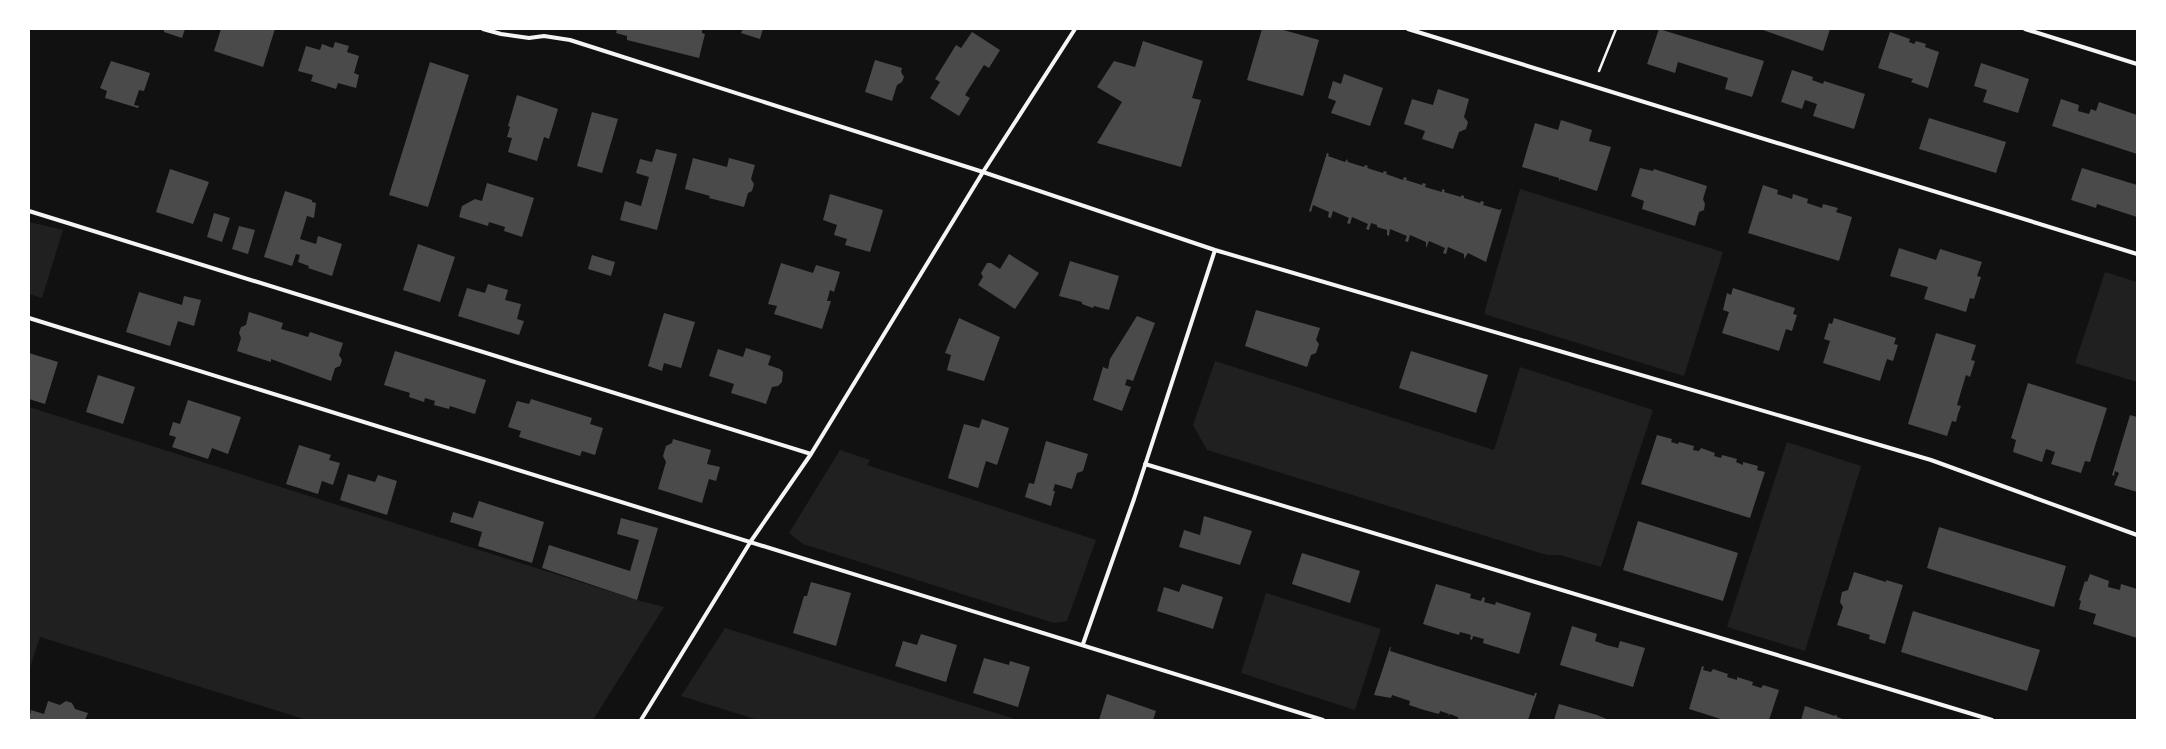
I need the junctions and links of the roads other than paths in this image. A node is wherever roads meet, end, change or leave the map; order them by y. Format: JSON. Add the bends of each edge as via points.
{"nodes":[{"id":1,"x":483,"y":29,"type":"edge"},
{"id":2,"x":1075,"y":29,"type":"edge"},
{"id":3,"x":1408,"y":29,"type":"edge"},
{"id":4,"x":2025,"y":29,"type":"edge"},
{"id":5,"x":2137,"y":64,"type":"edge"},
{"id":6,"x":983,"y":172,"type":"junction"},
{"id":7,"x":29,"y":211,"type":"edge"},
{"id":8,"x":1215,"y":250,"type":"junction"},
{"id":9,"x":2137,"y":254,"type":"edge"},
{"id":10,"x":29,"y":318,"type":"edge"},
{"id":11,"x":811,"y":454,"type":"junction"},
{"id":12,"x":1145,"y":464,"type":"junction"},
{"id":13,"x":2137,"y":535,"type":"edge"},
{"id":14,"x":751,"y":541,"type":"junction"},
{"id":15,"x":1082,"y":644,"type":"junction"},
{"id":16,"x":641,"y":720,"type":"edge"},
{"id":17,"x":1323,"y":720,"type":"edge"},
{"id":18,"x":1992,"y":720,"type":"edge"}],
"edges":[{"from":1,"to":6,"type":"street","via":[[529,38],[544,36],[570,40]]},
{"from":2,"to":6,"type":"street"},
{"from":3,"to":9,"type":"street"},
{"from":4,"to":5,"type":"street"},
{"from":6,"to":8,"type":"street"},
{"from":6,"to":11,"type":"street"},
{"from":7,"to":11,"type":"street"},
{"from":8,"to":12,"type":"street"},
{"from":8,"to":13,"type":"street","via":[[1931,460]]},
{"from":10,"to":14,"type":"street"},
{"from":11,"to":14,"type":"street"},
{"from":12,"to":15,"type":"street"},
{"from":12,"to":18,"type":"street"},
{"from":14,"to":15,"type":"street"},
{"from":14,"to":16,"type":"street"},
{"from":15,"to":17,"type":"street"}]}
